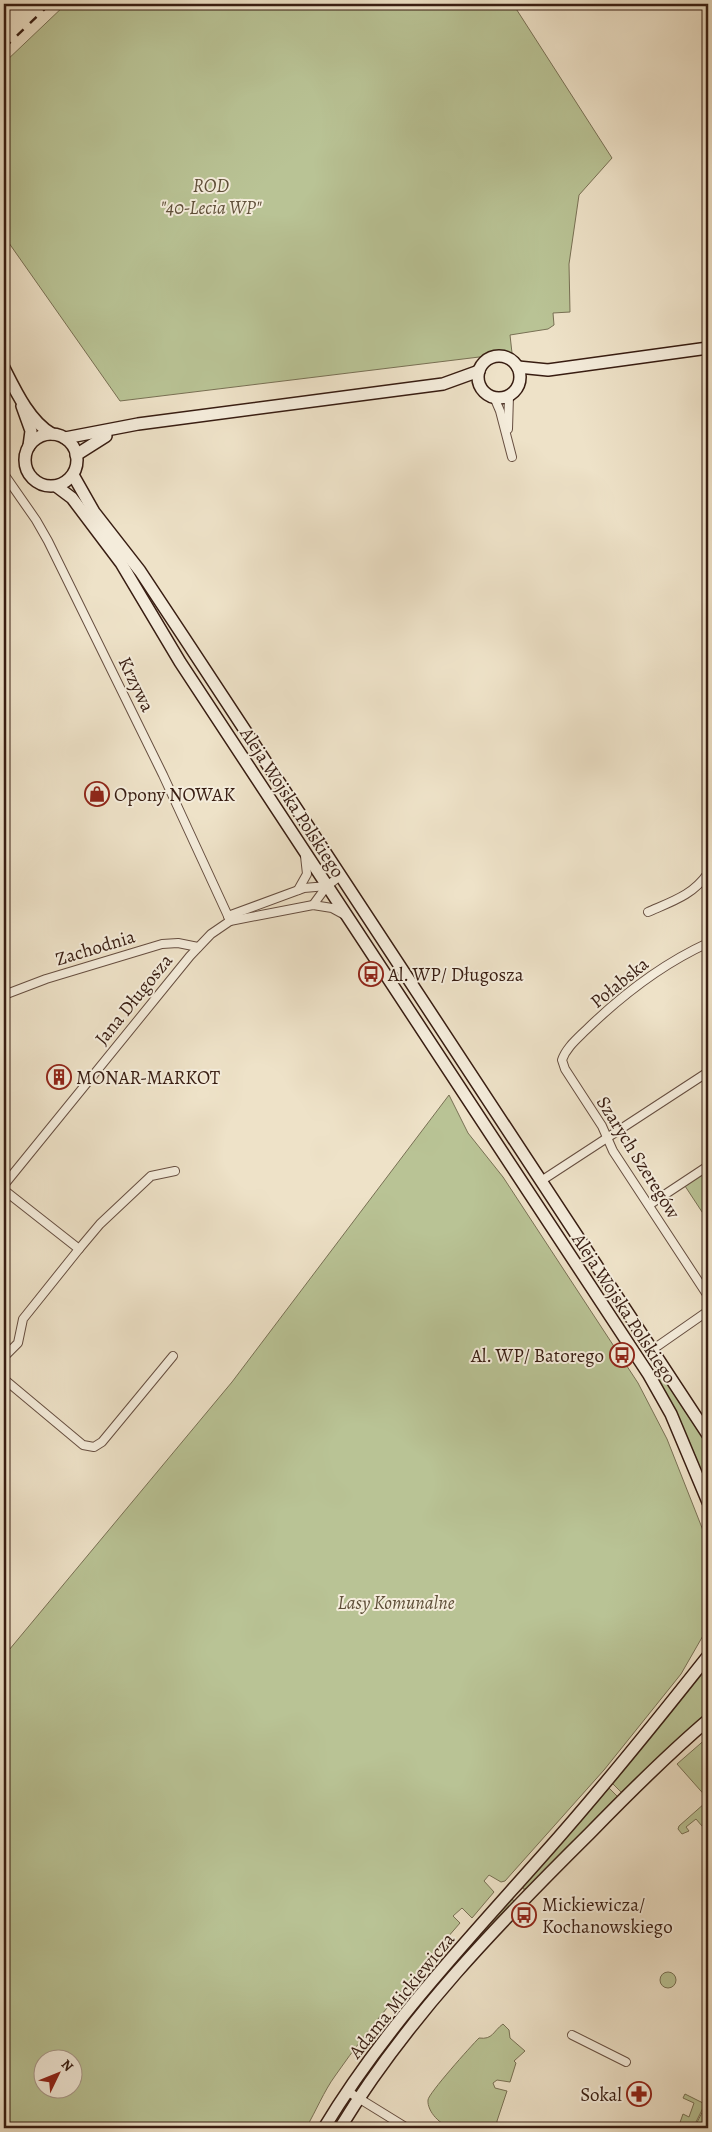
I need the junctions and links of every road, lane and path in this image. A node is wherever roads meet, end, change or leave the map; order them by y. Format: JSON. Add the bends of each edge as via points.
{"nodes":[{"id":1,"x":708,"y":348,"type":"edge"},
{"id":2,"x":518,"y":367,"type":"junction"},
{"id":3,"x":4,"y":368,"type":"edge"},
{"id":4,"x":548,"y":370,"type":"junction"},
{"id":5,"x":479,"y":371,"type":"junction"},
{"id":6,"x":520,"y":381,"type":"junction"},
{"id":7,"x":443,"y":384,"type":"junction"},
{"id":8,"x":482,"y":388,"type":"junction"},
{"id":9,"x":17,"y":393,"type":"junction"},
{"id":10,"x":509,"y":396,"type":"junction"},
{"id":11,"x":494,"y":397,"type":"junction"},
{"id":12,"x":117,"y":430,"type":"junction"},
{"id":13,"x":52,"y":434,"type":"junction"},
{"id":14,"x":65,"y":438,"type":"junction"},
{"id":15,"x":508,"y":438,"type":"junction"},
{"id":16,"x":29,"y":446,"type":"junction"},
{"id":17,"x":76,"y":455,"type":"junction"},
{"id":18,"x":512,"y":457,"type":"dead end"},
{"id":19,"x":4,"y":474,"type":"edge"},
{"id":20,"x":73,"y":475,"type":"junction"},
{"id":21,"x":56,"y":486,"type":"junction"},
{"id":22,"x":272,"y":772,"type":"junction"},
{"id":23,"x":257,"y":780,"type":"junction"},
{"id":24,"x":303,"y":849,"type":"junction"},
{"id":25,"x":708,"y":873,"type":"edge"},
{"id":26,"x":340,"y":876,"type":"junction"},
{"id":27,"x":326,"y":886,"type":"junction"},
{"id":28,"x":298,"y":890,"type":"junction"},
{"id":29,"x":313,"y":905,"type":"junction"},
{"id":30,"x":648,"y":912,"type":"dead end"},
{"id":31,"x":229,"y":919,"type":"junction"},
{"id":32,"x":350,"y":921,"type":"junction"},
{"id":33,"x":708,"y":943,"type":"edge"},
{"id":34,"x":198,"y":947,"type":"junction"},
{"id":35,"x":4,"y":995,"type":"edge"},
{"id":36,"x":562,"y":1060,"type":"joint"},
{"id":37,"x":708,"y":1072,"type":"edge"},
{"id":38,"x":510,"y":1134,"type":"junction"},
{"id":39,"x":607,"y":1139,"type":"junction"},
{"id":40,"x":496,"y":1142,"type":"junction"},
{"id":41,"x":708,"y":1166,"type":"edge"},
{"id":42,"x":175,"y":1171,"type":"dead end"},
{"id":43,"x":6,"y":1179,"type":"edge"},
{"id":44,"x":541,"y":1181,"type":"junction"},
{"id":45,"x":4,"y":1190,"type":"edge"},
{"id":46,"x":649,"y":1205,"type":"junction"},
{"id":47,"x":79,"y":1249,"type":"junction"},
{"id":48,"x":708,"y":1296,"type":"edge"},
{"id":49,"x":708,"y":1311,"type":"edge"},
{"id":50,"x":652,"y":1350,"type":"junction"},
{"id":51,"x":173,"y":1356,"type":"dead end"},
{"id":52,"x":4,"y":1357,"type":"edge"},
{"id":53,"x":4,"y":1379,"type":"edge"},
{"id":54,"x":708,"y":1435,"type":"edge"},
{"id":55,"x":708,"y":1502,"type":"edge"},
{"id":56,"x":708,"y":1656,"type":"edge"},
{"id":57,"x":708,"y":1720,"type":"edge"},
{"id":58,"x":513,"y":1889,"type":"junction"},
{"id":59,"x":523,"y":1899,"type":"junction"},
{"id":60,"x":572,"y":2035,"type":"dead end"},
{"id":61,"x":626,"y":2062,"type":"dead end"},
{"id":62,"x":347,"y":2091,"type":"junction"},
{"id":63,"x":359,"y":2098,"type":"junction"},
{"id":64,"x":324,"y":2128,"type":"edge"},
{"id":65,"x":340,"y":2128,"type":"edge"},
{"id":66,"x":407,"y":2128,"type":"edge"}],
"edges":[{"from":1,"to":4,"type":"main road"},
{"from":2,"to":4,"type":"main road"},
{"from":2,"to":5,"type":"main road","via":[[509,358],[499,356],[486,360]]},
{"from":2,"to":6,"type":"main road"},
{"from":3,"to":9,"type":"main road"},
{"from":4,"to":6,"type":"main road"},
{"from":5,"to":7,"type":"main road"},
{"from":5,"to":8,"type":"main road"},
{"from":6,"to":10,"type":"main road"},
{"from":7,"to":8,"type":"main road"},
{"from":7,"to":12,"type":"main road","via":[[138,424]]},
{"from":8,"to":11,"type":"main road"},
{"from":9,"to":13,"type":"main road","via":[[40,425]]},
{"from":9,"to":16,"type":"main road","via":[[31,431]]},
{"from":10,"to":11,"type":"main road"},
{"from":10,"to":15,"type":"street"},
{"from":11,"to":15,"type":"street"},
{"from":12,"to":14,"type":"main road"},
{"from":12,"to":17,"type":"main road"},
{"from":13,"to":14,"type":"main road"},
{"from":13,"to":16,"type":"main road","via":[[42,436]]},
{"from":14,"to":17,"type":"main road"},
{"from":15,"to":18,"type":"street"},
{"from":16,"to":21,"type":"main road","via":[[25,460],[29,474],[42,484]]},
{"from":17,"to":20,"type":"main road"},
{"from":19,"to":31,"type":"street","name":"Krzywa","via":[[48,541],[163,775]]},
{"from":20,"to":21,"type":"main road"},
{"from":20,"to":22,"type":"main road","name":"Aleja Wojska Polskiego","via":[[94,512],[140,571]]},
{"from":21,"to":23,"type":"main road","name":"Aleja Wojska Polskiego","via":[[72,498],[121,563],[163,636]]},
{"from":22,"to":23,"type":"main road"},
{"from":22,"to":26,"type":"main road","name":"Aleja Wojska Polskiego"},
{"from":23,"to":24,"type":"main road","name":"Aleja Wojska Polskiego"},
{"from":24,"to":27,"type":"main road","name":"Aleja Wojska Polskiego"},
{"from":24,"to":28,"type":"street","via":[[307,874]]},
{"from":25,"to":30,"type":"street","via":[[689,893]]},
{"from":26,"to":27,"type":"street"},
{"from":26,"to":38,"type":"main road","name":"Aleja Wojska Polskiego"},
{"from":27,"to":28,"type":"street"},
{"from":27,"to":29,"type":"street"},
{"from":27,"to":32,"type":"main road","name":"Aleja Wojska Polskiego"},
{"from":28,"to":31,"type":"street"},
{"from":29,"to":31,"type":"street"},
{"from":29,"to":32,"type":"street","via":[[337,910]]},
{"from":31,"to":34,"type":"street","name":"Jana Długosza"},
{"from":32,"to":40,"type":"main road","name":"Aleja Wojska Polskiego"},
{"from":33,"to":36,"type":"street","name":"Połabska","via":[[662,968],[626,994],[573,1043]]},
{"from":34,"to":35,"type":"street","name":"Zachodnia","via":[[162,944]]},
{"from":34,"to":43,"type":"street","name":"Jana Długosza"},
{"from":36,"to":39,"type":"street","name":"Szarych Szeregów"},
{"from":37,"to":39,"type":"street"},
{"from":38,"to":40,"type":"main road"},
{"from":38,"to":44,"type":"main road","name":"Aleja Wojska Polskiego"},
{"from":39,"to":44,"type":"street"},
{"from":39,"to":46,"type":"street","name":"Szarych Szeregów"},
{"from":40,"to":55,"type":"main road","name":"Aleja Wojska Polskiego","via":[[659,1391]]},
{"from":41,"to":46,"type":"street"},
{"from":42,"to":47,"type":"street","via":[[151,1176],[100,1224]]},
{"from":44,"to":50,"type":"main road","name":"Aleja Wojska Polskiego"},
{"from":45,"to":47,"type":"street"},
{"from":46,"to":48,"type":"street","name":"Szarych Szeregów"},
{"from":47,"to":52,"type":"street","via":[[22,1319],[18,1343]]},
{"from":49,"to":50,"type":"street"},
{"from":50,"to":54,"type":"main road","name":"Aleja Wojska Polskiego"},
{"from":51,"to":53,"type":"street","via":[[102,1442],[94,1447],[83,1445]]},
{"from":56,"to":58,"type":"main road","name":"Adama Mickiewicza","via":[[608,1782]]},
{"from":57,"to":59,"type":"main road","name":"Adama Mickiewicza"},
{"from":58,"to":59,"type":"main road"},
{"from":58,"to":62,"type":"main road","name":"Adama Mickiewicza","via":[[399,2020]]},
{"from":59,"to":63,"type":"main road","name":"Adama Mickiewicza","via":[[423,2013]]},
{"from":60,"to":61,"type":"street"},
{"from":62,"to":63,"type":"street"},
{"from":62,"to":64,"type":"main road","name":"Adama Mickiewicza"},
{"from":63,"to":65,"type":"main road","name":"Adama Mickiewicza"},
{"from":63,"to":66,"type":"street"}]}
